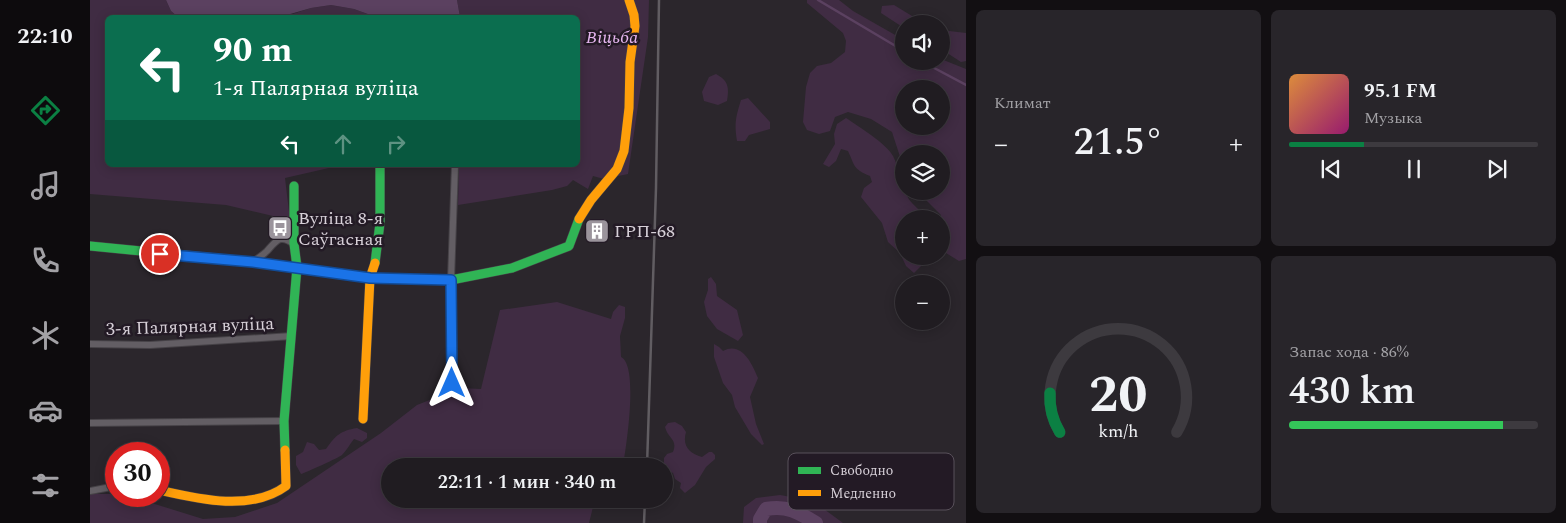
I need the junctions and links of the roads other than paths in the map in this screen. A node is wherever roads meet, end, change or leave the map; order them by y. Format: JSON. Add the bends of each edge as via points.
{"nodes":[{"id":1,"x":629,"y":0,"type":"edge"},
{"id":2,"x":380,"y":167,"type":"edge"},
{"id":3,"x":455,"y":167,"type":"edge"},
{"id":4,"x":294,"y":186,"type":"dead end"},
{"id":5,"x":294,"y":244,"type":"junction"},
{"id":6,"x":90,"y":246,"type":"edge"},
{"id":7,"x":253,"y":262,"type":"junction"},
{"id":8,"x":297,"y":267,"type":"junction"},
{"id":9,"x":370,"y":278,"type":"junction"},
{"id":10,"x":451,"y":280,"type":"junction"},
{"id":11,"x":292,"y":336,"type":"junction"},
{"id":12,"x":90,"y":344,"type":"edge"},
{"id":13,"x":452,"y":383,"type":"dead end"},
{"id":14,"x":363,"y":419,"type":"dead end"},
{"id":15,"x":284,"y":421,"type":"junction"},
{"id":16,"x":90,"y":423,"type":"edge"},
{"id":17,"x":105,"y":489,"type":"edge"},
{"id":18,"x":90,"y":492,"type":"edge"},
{"id":19,"x":170,"y":492,"type":"edge"}],
"edges":[{"from":1,"to":10,"type":"street","via":[[636,26],[630,62],[624,151],[617,168],[577,222],[569,246],[512,268]]},
{"from":2,"to":9,"type":"street","via":[[382,205],[375,266]]},
{"from":3,"to":10,"type":"street"},
{"from":4,"to":5,"type":"street"},
{"from":5,"to":7,"type":"street","via":[[280,238]]},
{"from":5,"to":8,"type":"street"},
{"from":6,"to":7,"type":"street"},
{"from":7,"to":8,"type":"street"},
{"from":8,"to":9,"type":"street"},
{"from":8,"to":11,"type":"street"},
{"from":9,"to":10,"type":"street"},
{"from":9,"to":14,"type":"street"},
{"from":10,"to":13,"type":"street"},
{"from":11,"to":12,"type":"street","name":"3-я Палярная вуліца","via":[[150,345]]},
{"from":11,"to":15,"type":"street"},
{"from":15,"to":16,"type":"street"},
{"from":15,"to":19,"type":"street","via":[[286,486],[278,492],[251,501],[199,499]]},
{"from":17,"to":18,"type":"street"}]}
